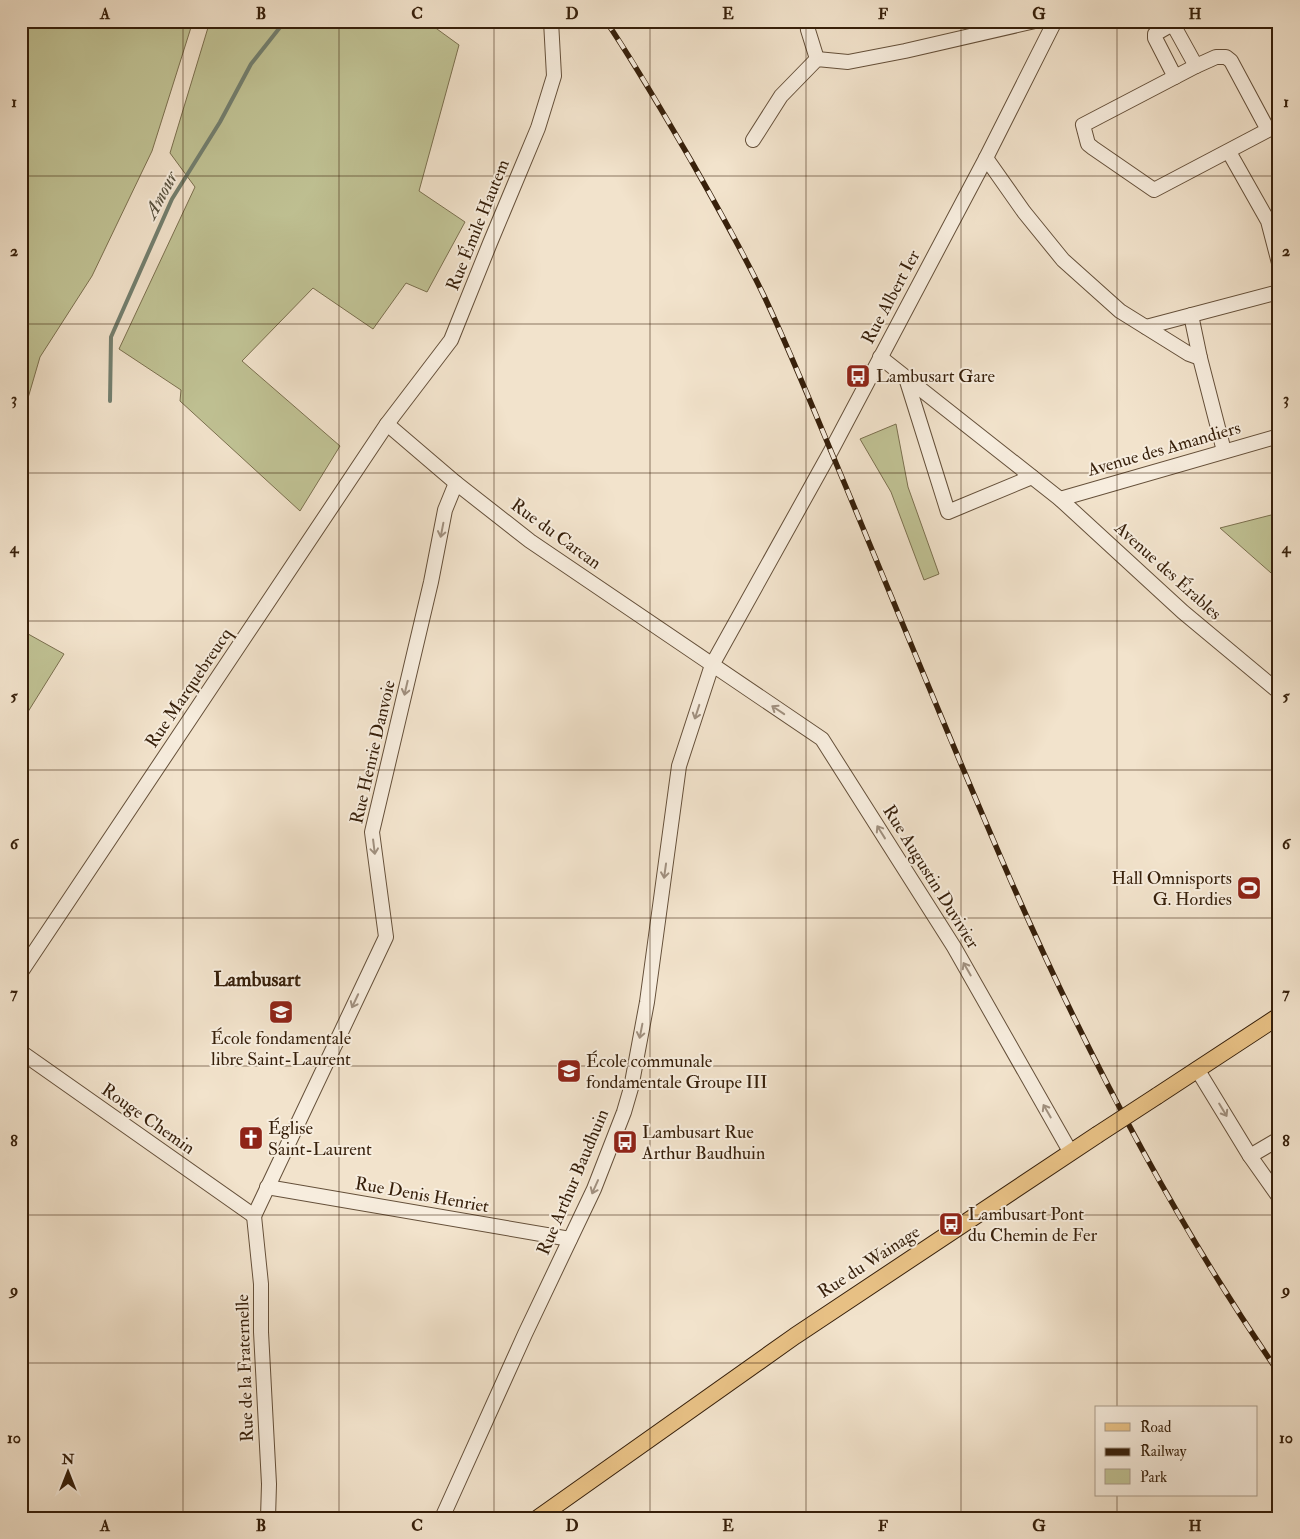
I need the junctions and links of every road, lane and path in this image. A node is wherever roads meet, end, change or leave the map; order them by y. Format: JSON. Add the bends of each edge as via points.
{"nodes":[{"id":1,"x":551,"y":21,"type":"edge"},
{"id":2,"x":807,"y":21,"type":"edge"},
{"id":3,"x":1035,"y":21,"type":"edge"},
{"id":4,"x":1055,"y":21,"type":"edge"},
{"id":5,"x":817,"y":59,"type":"junction"},
{"id":6,"x":1196,"y":66,"type":"junction"},
{"id":7,"x":1175,"y":77,"type":"junction"},
{"id":8,"x":1274,"y":128,"type":"edge"},
{"id":9,"x":753,"y":140,"type":"dead end"},
{"id":10,"x":1229,"y":152,"type":"junction"},
{"id":11,"x":986,"y":158,"type":"junction"},
{"id":12,"x":1277,"y":245,"type":"edge"},
{"id":13,"x":1279,"y":263,"type":"edge"},
{"id":14,"x":1279,"y":292,"type":"edge"},
{"id":15,"x":1191,"y":315,"type":"junction"},
{"id":16,"x":1146,"y":327,"type":"junction"},
{"id":17,"x":880,"y":358,"type":"junction"},
{"id":18,"x":1200,"y":358,"type":"junction"},
{"id":19,"x":906,"y":378,"type":"junction"},
{"id":20,"x":387,"y":424,"type":"junction"},
{"id":21,"x":1279,"y":436,"type":"edge"},
{"id":22,"x":1224,"y":451,"type":"junction"},
{"id":23,"x":1032,"y":477,"type":"junction"},
{"id":24,"x":456,"y":483,"type":"junction"},
{"id":25,"x":1060,"y":498,"type":"junction"},
{"id":26,"x":712,"y":665,"type":"junction"},
{"id":27,"x":1279,"y":692,"type":"edge"},
{"id":28,"x":21,"y":972,"type":"edge"},
{"id":29,"x":1279,"y":1016,"type":"edge"},
{"id":30,"x":21,"y":1052,"type":"edge"},
{"id":31,"x":1197,"y":1069,"type":"junction"},
{"id":32,"x":1279,"y":1139,"type":"edge"},
{"id":33,"x":1071,"y":1153,"type":"junction"},
{"id":34,"x":1250,"y":1156,"type":"junction"},
{"id":35,"x":268,"y":1187,"type":"junction"},
{"id":36,"x":1279,"y":1197,"type":"edge"},
{"id":37,"x":254,"y":1216,"type":"junction"},
{"id":38,"x":570,"y":1239,"type":"junction"},
{"id":39,"x":268,"y":1518,"type":"edge"},
{"id":40,"x":442,"y":1518,"type":"edge"},
{"id":41,"x":538,"y":1518,"type":"edge"}],
"edges":[{"from":1,"to":20,"type":"street","name":"Rue Émile Hautem","via":[[554,76],[538,128],[451,340]]},
{"from":2,"to":5,"type":"street"},
{"from":3,"to":5,"type":"street","via":[[848,62]]},
{"from":4,"to":11,"type":"street","name":"Rue Albert Ier"},
{"from":5,"to":9,"type":"street","via":[[781,96]]},
{"from":6,"to":7,"type":"street"},
{"from":6,"to":7,"type":"street","via":[[1175,28],[1169,26],[1155,38]]},
{"from":6,"to":8,"type":"street","via":[[1226,57]]},
{"from":7,"to":10,"type":"street","via":[[1083,125],[1088,144],[1154,190]]},
{"from":8,"to":10,"type":"street"},
{"from":10,"to":12,"type":"street","via":[[1268,222]]},
{"from":11,"to":16,"type":"street","via":[[1063,260],[1120,311]]},
{"from":11,"to":17,"type":"street","name":"Rue Albert Ier"},
{"from":12,"to":13,"type":"street"},
{"from":14,"to":15,"type":"street"},
{"from":15,"to":16,"type":"street"},
{"from":15,"to":18,"type":"street"},
{"from":16,"to":18,"type":"street"},
{"from":17,"to":19,"type":"street","name":"Avenue des Érables"},
{"from":17,"to":26,"type":"street","name":"Rue Albert Ier"},
{"from":18,"to":22,"type":"street"},
{"from":19,"to":23,"type":"street","name":"Avenue des Érables"},
{"from":19,"to":23,"type":"street","via":[[948,512]]},
{"from":20,"to":24,"type":"street","name":"Rue du Carcan"},
{"from":20,"to":28,"type":"street","name":"Rue Marquebreucq"},
{"from":21,"to":22,"type":"street","name":"Avenue des Amandiers"},
{"from":22,"to":25,"type":"street","name":"Avenue des Amandiers"},
{"from":23,"to":25,"type":"street","name":"Avenue des Érables"},
{"from":24,"to":26,"type":"street","name":"Rue du Carcan","via":[[530,541]]},
{"from":24,"to":35,"type":"street","name":"Rue Henrie Danvoie","one_way":true,"via":[[446,510],[372,832],[386,937]]},
{"from":25,"to":27,"type":"street","name":"Avenue des Érables","via":[[1183,612]]},
{"from":33,"to":26,"type":"street","name":"Rue Augustin Duvivier","one_way":true,"via":[[954,947],[822,739]]},
{"from":26,"to":38,"type":"street","name":"Rue Arthur Baudhuin","one_way":true,"via":[[679,766],[647,1002],[631,1088],[615,1139]]},
{"from":29,"to":31,"type":"main road","name":"Rue du Wainage"},
{"from":30,"to":37,"type":"street","name":"Rouge Chemin"},
{"from":31,"to":33,"type":"main road","name":"Rue du Wainage","bridge":true},
{"from":31,"to":34,"type":"street","one_way":true},
{"from":32,"to":34,"type":"street"},
{"from":33,"to":41,"type":"main road","name":"Rue du Wainage","via":[[795,1336]]},
{"from":34,"to":36,"type":"street"},
{"from":35,"to":37,"type":"street","name":"Rue Henrie Danvoie"},
{"from":35,"to":38,"type":"street","name":"Rue Denis Henriet"},
{"from":37,"to":39,"type":"street","name":"Rue de la Fraternelle","via":[[261,1284]]},
{"from":38,"to":40,"type":"street","name":"Rue Arthur Baudhuin"}]}
